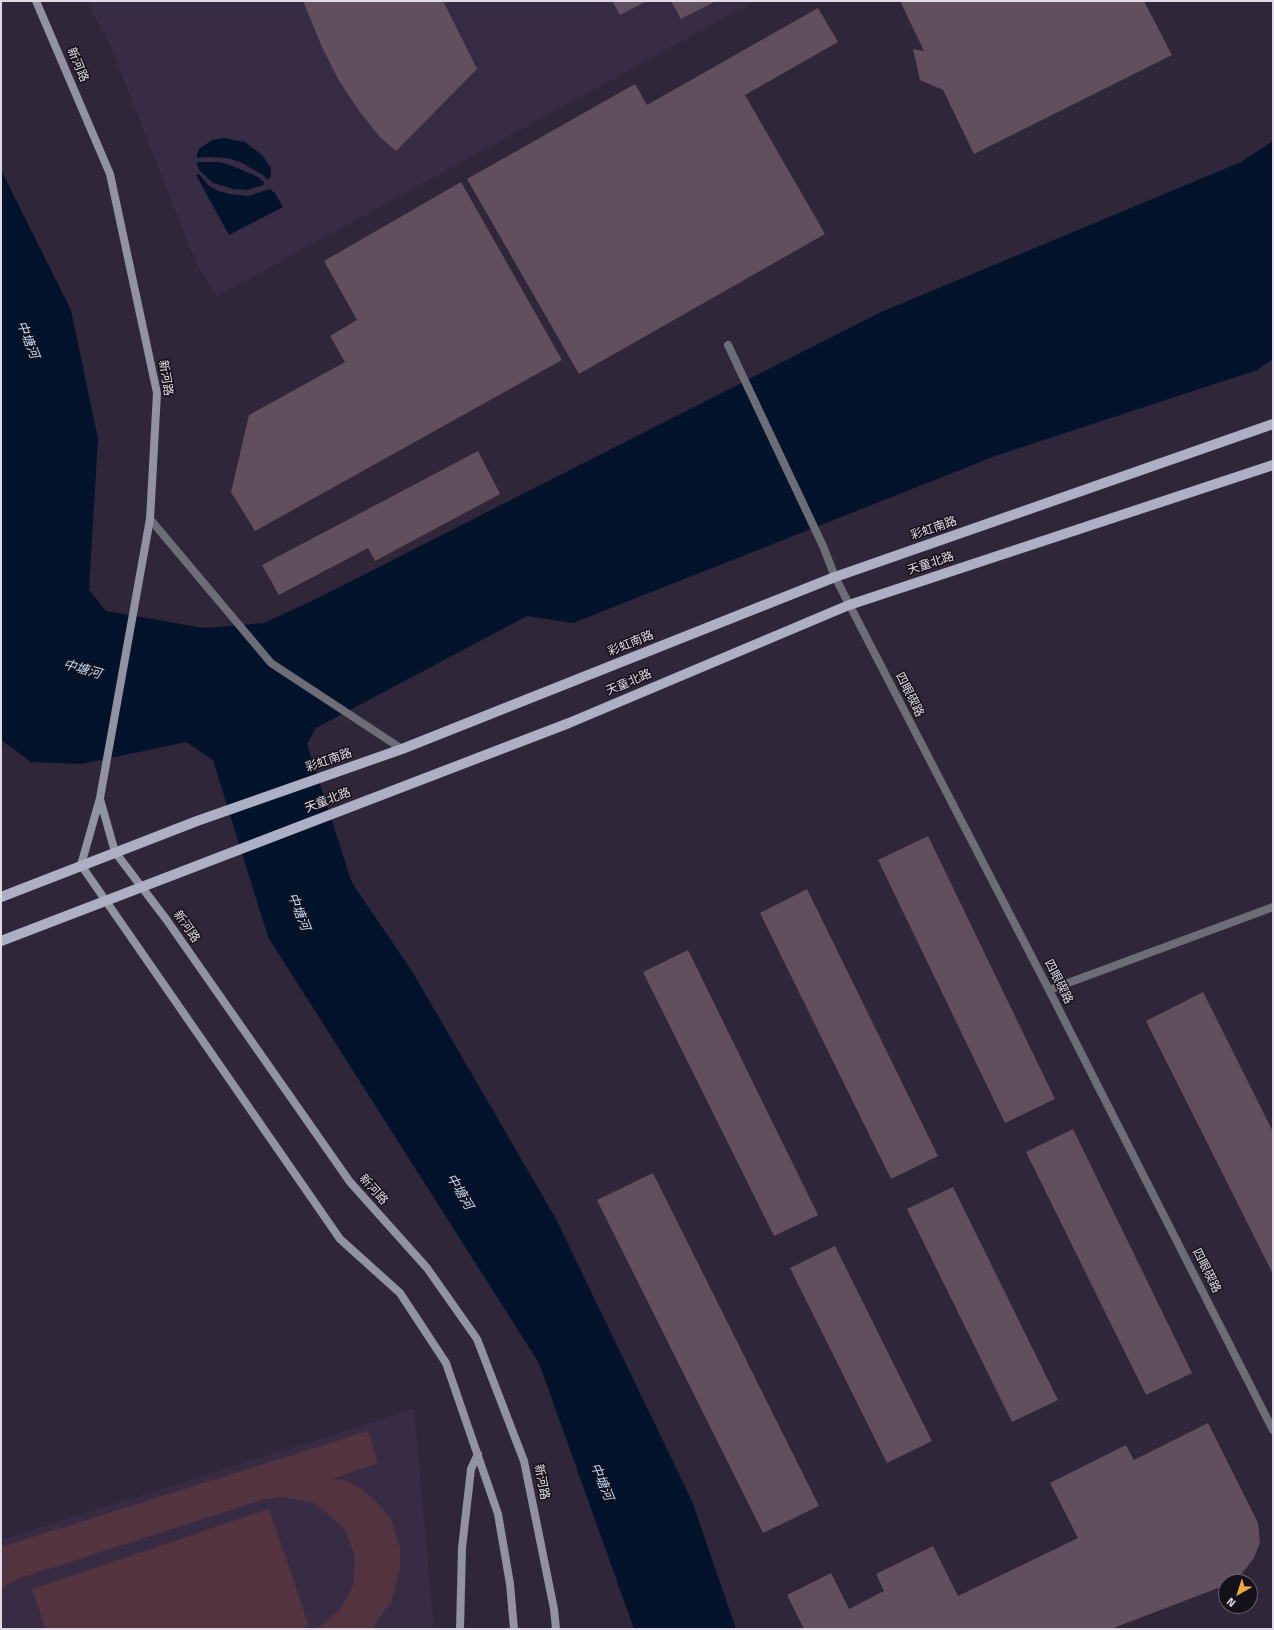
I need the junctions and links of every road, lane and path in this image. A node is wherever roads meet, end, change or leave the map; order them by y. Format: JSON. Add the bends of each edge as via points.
{"nodes":[{"id":1,"x":36,"y":1,"type":"edge"},
{"id":2,"x":728,"y":346,"type":"dead end"},
{"id":3,"x":1273,"y":424,"type":"edge"},
{"id":4,"x":1273,"y":465,"type":"edge"},
{"id":5,"x":150,"y":519,"type":"junction"},
{"id":6,"x":835,"y":577,"type":"junction"},
{"id":7,"x":849,"y":605,"type":"junction"},
{"id":8,"x":402,"y":749,"type":"junction"},
{"id":9,"x":100,"y":798,"type":"junction"},
{"id":10,"x":115,"y":852,"type":"junction"},
{"id":11,"x":81,"y":865,"type":"junction"},
{"id":12,"x":141,"y":886,"type":"junction"},
{"id":13,"x":1,"y":897,"type":"edge"},
{"id":14,"x":106,"y":900,"type":"junction"},
{"id":15,"x":1273,"y":907,"type":"edge"},
{"id":16,"x":1,"y":941,"type":"edge"},
{"id":17,"x":1049,"y":990,"type":"junction"},
{"id":18,"x":1273,"y":1430,"type":"edge"},
{"id":19,"x":478,"y":1454,"type":"junction"},
{"id":20,"x":460,"y":1629,"type":"edge"},
{"id":21,"x":514,"y":1629,"type":"edge"},
{"id":22,"x":556,"y":1629,"type":"edge"}],
"edges":[{"from":1,"to":5,"type":"main road","name":"新河路","via":[[110,174],[157,393]]},
{"from":2,"to":6,"type":"street","name":"四眼碶路","via":[[823,546]]},
{"from":3,"to":6,"type":"main road","name":"彩虹南路"},
{"from":4,"to":7,"type":"main road","name":"天童北路"},
{"from":5,"to":8,"type":"street","via":[[271,664]]},
{"from":5,"to":9,"type":"main road","name":"新河路"},
{"from":6,"to":7,"type":"street","name":"四眼碶路"},
{"from":6,"to":8,"type":"main road","name":"彩虹南路"},
{"from":7,"to":12,"type":"main road","name":"天童北路","via":[[569,723]]},
{"from":7,"to":17,"type":"street","name":"四眼碶路"},
{"from":8,"to":10,"type":"main road","name":"彩虹南路"},
{"from":9,"to":10,"type":"main road","name":"新河路"},
{"from":9,"to":11,"type":"main road","name":"新河路"},
{"from":10,"to":11,"type":"main road","name":"彩虹南路"},
{"from":10,"to":12,"type":"main road","name":"新河路"},
{"from":11,"to":13,"type":"main road","name":"彩虹南路"},
{"from":11,"to":14,"type":"main road"},
{"from":12,"to":14,"type":"main road","name":"天童北路"},
{"from":12,"to":22,"type":"main road","name":"新河路","via":[[350,1182],[427,1268],[477,1339],[524,1461]]},
{"from":14,"to":16,"type":"main road","name":"天童北路"},
{"from":14,"to":19,"type":"main road","via":[[340,1239],[400,1293],[446,1363]]},
{"from":15,"to":17,"type":"street"},
{"from":17,"to":18,"type":"street","name":"四眼碶路"},
{"from":19,"to":20,"type":"main road","via":[[471,1469],[462,1548]]},
{"from":19,"to":21,"type":"main road","via":[[498,1514],[510,1584]]}]}
